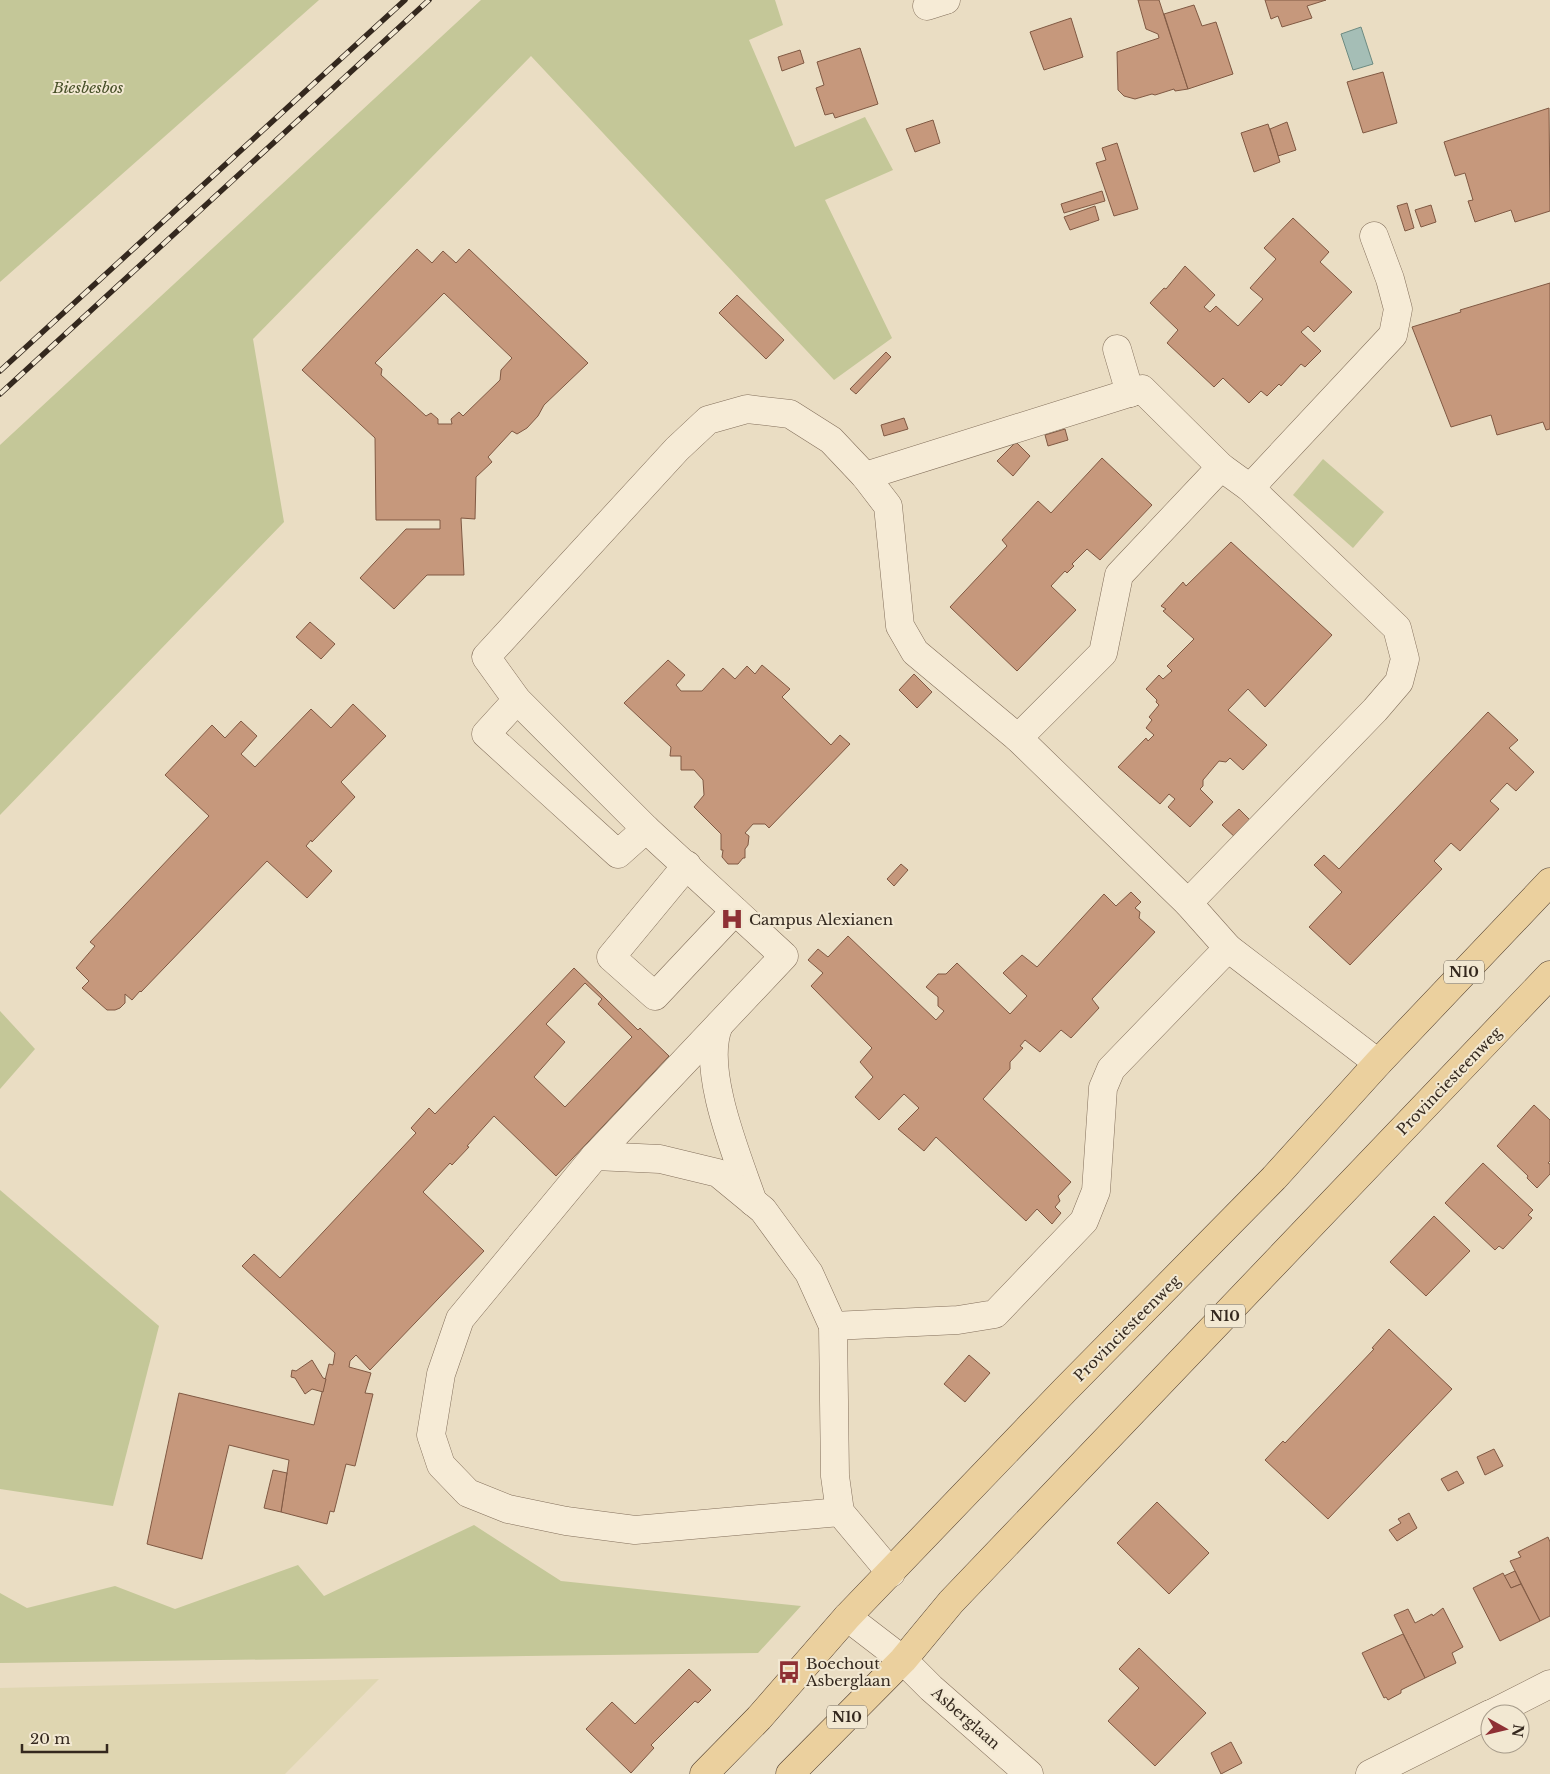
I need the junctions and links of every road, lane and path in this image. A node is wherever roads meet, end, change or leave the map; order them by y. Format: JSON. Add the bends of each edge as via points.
{"nodes":[{"id":1,"x":1374,"y":236,"type":"dead end"},
{"id":2,"x":1117,"y":348,"type":"dead end"},
{"id":3,"x":1130,"y":393,"type":"junction"},
{"id":4,"x":1220,"y":467,"type":"junction"},
{"id":5,"x":865,"y":476,"type":"junction"},
{"id":6,"x":1250,"y":488,"type":"junction"},
{"id":7,"x":516,"y":700,"type":"junction"},
{"id":8,"x":1018,"y":738,"type":"junction"},
{"id":9,"x":646,"y":829,"type":"junction"},
{"id":10,"x":687,"y":866,"type":"junction"},
{"id":11,"x":1550,"y":882,"type":"edge"},
{"id":12,"x":1188,"y":903,"type":"junction"},
{"id":13,"x":735,"y":911,"type":"junction"},
{"id":14,"x":1228,"y":948,"type":"junction"},
{"id":15,"x":1550,"y":975,"type":"edge"},
{"id":16,"x":719,"y":1025,"type":"junction"},
{"id":17,"x":1378,"y":1063,"type":"junction"},
{"id":18,"x":595,"y":1156,"type":"junction"},
{"id":19,"x":753,"y":1202,"type":"junction"},
{"id":20,"x":833,"y":1326,"type":"junction"},
{"id":21,"x":840,"y":1512,"type":"junction"},
{"id":22,"x":890,"y":1573,"type":"junction"},
{"id":23,"x":848,"y":1617,"type":"junction"},
{"id":24,"x":903,"y":1660,"type":"junction"},
{"id":25,"x":1550,"y":1684,"type":"edge"},
{"id":26,"x":1510,"y":1704,"type":"edge"},
{"id":27,"x":1480,"y":1719,"type":"edge"},
{"id":28,"x":704,"y":1774,"type":"edge"},
{"id":29,"x":790,"y":1774,"type":"edge"},
{"id":30,"x":1030,"y":1774,"type":"edge"},
{"id":31,"x":1370,"y":1774,"type":"edge"}],
"edges":[{"from":1,"to":6,"type":"street","via":[[1398,309],[1393,335]]},
{"from":2,"to":3,"type":"street"},
{"from":3,"to":4,"type":"street","via":[[1142,389]]},
{"from":3,"to":5,"type":"street"},
{"from":4,"to":6,"type":"street"},
{"from":4,"to":8,"type":"street","via":[[1118,575],[1103,653]]},
{"from":5,"to":7,"type":"street","via":[[831,440],[790,414],[747,409],[708,420],[677,449],[486,657]]},
{"from":5,"to":8,"type":"street","via":[[888,506],[900,626],[914,652]]},
{"from":6,"to":12,"type":"street","via":[[1397,628],[1405,659],[1399,682],[1375,710]]},
{"from":7,"to":9,"type":"street"},
{"from":7,"to":9,"type":"street","via":[[486,734],[618,854]]},
{"from":8,"to":12,"type":"street"},
{"from":9,"to":10,"type":"street"},
{"from":10,"to":13,"type":"street"},
{"from":10,"to":13,"type":"street","via":[[611,957],[655,996]]},
{"from":11,"to":17,"type":"main road","name":"Provinciesteenweg","number":"N10"},
{"from":12,"to":14,"type":"street"},
{"from":13,"to":16,"type":"street","via":[[784,956]]},
{"from":14,"to":17,"type":"street"},
{"from":14,"to":20,"type":"street","via":[[1111,1069],[1103,1088],[1096,1191],[1084,1221],[996,1314],[958,1320]]},
{"from":15,"to":24,"type":"main road","name":"Provinciesteenweg","number":"N10","via":[[951,1602]]},
{"from":16,"to":18,"type":"street"},
{"from":16,"to":19,"type":"street","via":[[714,1055],[721,1106]]},
{"from":17,"to":22,"type":"main road","name":"Provinciesteenweg","number":"N10","via":[[1274,1178]]},
{"from":18,"to":19,"type":"street","via":[[660,1160],[718,1173]]},
{"from":18,"to":21,"type":"street","via":[[460,1319],[441,1374],[431,1435],[441,1465],[468,1493],[508,1509],[635,1530]]},
{"from":19,"to":20,"type":"street","via":[[763,1210],[809,1273]]},
{"from":20,"to":21,"type":"street","via":[[835,1476]]},
{"from":21,"to":22,"type":"street"},
{"from":22,"to":23,"type":"main road","name":"Provinciesteenweg","number":"N10"},
{"from":23,"to":24,"type":"street","name":"Asberglaan"},
{"from":23,"to":28,"type":"main road","name":"Provinciesteenweg","number":"N10","via":[[760,1718]]},
{"from":24,"to":29,"type":"main road","name":"Provinciesteenweg","number":"N10"},
{"from":24,"to":30,"type":"street","name":"Asberglaan"},
{"from":25,"to":26,"type":"street"},
{"from":27,"to":31,"type":"street"}]}
